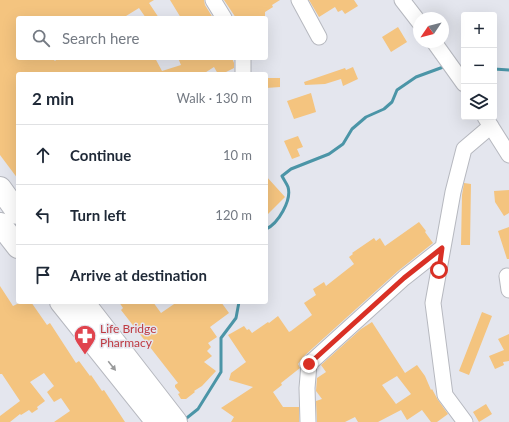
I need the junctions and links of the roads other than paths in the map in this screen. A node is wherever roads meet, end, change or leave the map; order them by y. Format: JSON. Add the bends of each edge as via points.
{"nodes":[{"id":1,"x":213,"y":0,"type":"edge"},
{"id":2,"x":299,"y":0,"type":"edge"},
{"id":3,"x":402,"y":0,"type":"edge"},
{"id":4,"x":413,"y":14,"type":"edge"},
{"id":5,"x":223,"y":16,"type":"edge"},
{"id":6,"x":319,"y":36,"type":"dead end"},
{"id":7,"x":438,"y":48,"type":"edge"},
{"id":8,"x":243,"y":60,"type":"edge"},
{"id":9,"x":243,"y":72,"type":"edge"},
{"id":10,"x":461,"y":80,"type":"edge"},
{"id":11,"x":488,"y":122,"type":"edge"},
{"id":12,"x":509,"y":155,"type":"edge"},
{"id":13,"x":0,"y":188,"type":"edge"},
{"id":14,"x":16,"y":210,"type":"edge"},
{"id":15,"x":0,"y":224,"type":"edge"},
{"id":16,"x":16,"y":245,"type":"edge"},
{"id":17,"x":442,"y":248,"type":"junction"},
{"id":18,"x":63,"y":304,"type":"edge"},
{"id":19,"x":84,"y":304,"type":"edge"},
{"id":20,"x":168,"y":420,"type":"edge"},
{"id":21,"x":308,"y":422,"type":"edge"},
{"id":22,"x":465,"y":422,"type":"edge"}],
"edges":[{"from":1,"to":5,"type":"street"},
{"from":2,"to":6,"type":"street"},
{"from":3,"to":4,"type":"street"},
{"from":7,"to":10,"type":"street"},
{"from":8,"to":9,"type":"street"},
{"from":11,"to":12,"type":"street"},
{"from":11,"to":17,"type":"street","via":[[464,149]]},
{"from":13,"to":14,"type":"highway"},
{"from":15,"to":16,"type":"highway"},
{"from":17,"to":21,"type":"street","via":[[404,278],[309,364]]},
{"from":17,"to":22,"type":"street","via":[[433,303],[445,395]]},
{"from":18,"to":20,"type":"highway","one_way":true},
{"from":19,"to":20,"type":"highway"}]}
